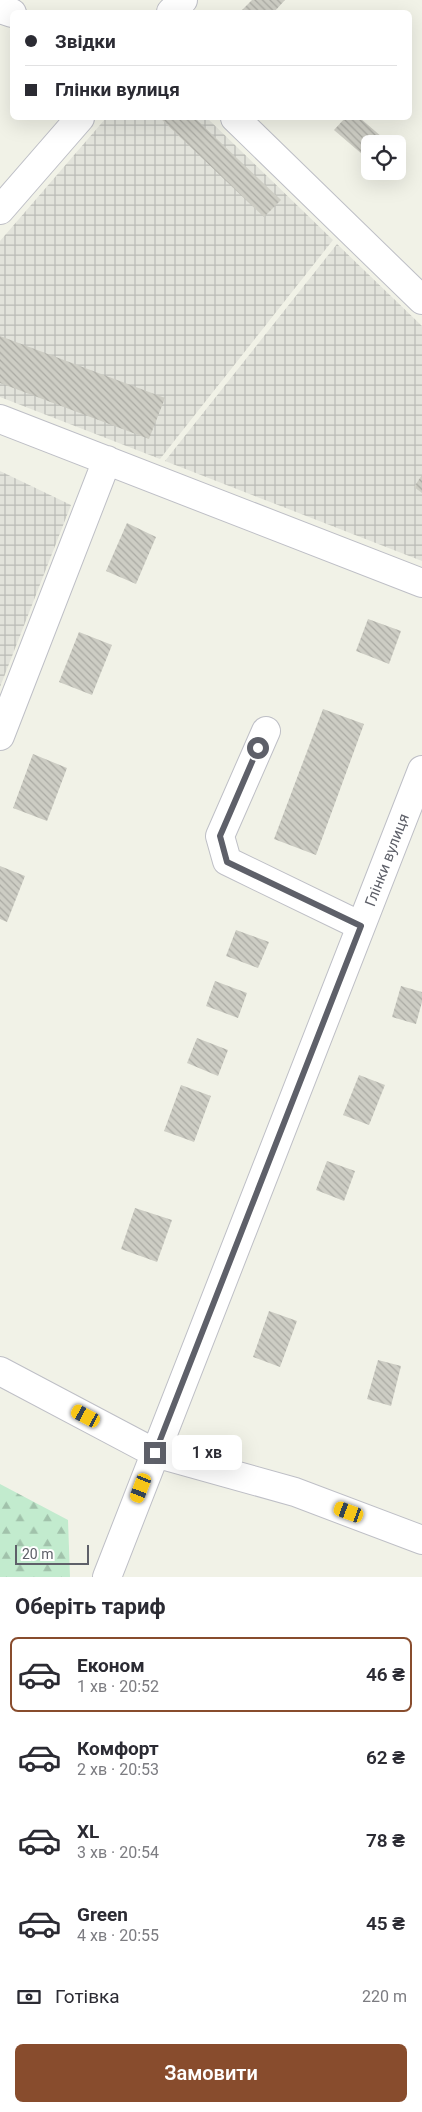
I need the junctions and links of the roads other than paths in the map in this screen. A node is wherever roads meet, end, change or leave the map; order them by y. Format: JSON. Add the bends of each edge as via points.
{"nodes":[{"id":1,"x":183,"y":0,"type":"edge"},
{"id":2,"x":173,"y":10,"type":"edge"},
{"id":3,"x":78,"y":120,"type":"edge"},
{"id":4,"x":237,"y":120,"type":"edge"},
{"id":5,"x":0,"y":210,"type":"edge"},
{"id":6,"x":422,"y":300,"type":"edge"},
{"id":7,"x":0,"y":418,"type":"edge"},
{"id":8,"x":107,"y":460,"type":"junction"},
{"id":9,"x":422,"y":583,"type":"edge"},
{"id":10,"x":266,"y":731,"type":"dead end"},
{"id":11,"x":0,"y":736,"type":"edge"},
{"id":12,"x":422,"y":770,"type":"edge"},
{"id":13,"x":361,"y":926,"type":"junction"},
{"id":14,"x":0,"y":1371,"type":"edge"},
{"id":15,"x":155,"y":1453,"type":"junction"},
{"id":16,"x":422,"y":1540,"type":"edge"},
{"id":17,"x":107,"y":1577,"type":"edge"}],
"edges":[{"from":1,"to":2,"type":"street"},
{"from":3,"to":5,"type":"street"},
{"from":4,"to":6,"type":"street"},
{"from":7,"to":8,"type":"street"},
{"from":8,"to":9,"type":"street"},
{"from":8,"to":11,"type":"street"},
{"from":10,"to":13,"type":"street","via":[[220,836],[227,862]]},
{"from":12,"to":13,"type":"street","name":"Глінки вулиця"},
{"from":13,"to":15,"type":"street","name":"Глінки вулиця"},
{"from":14,"to":15,"type":"street"},
{"from":15,"to":16,"type":"street","via":[[295,1492]]},
{"from":15,"to":17,"type":"street","name":"Глінки вулиця"}]}
